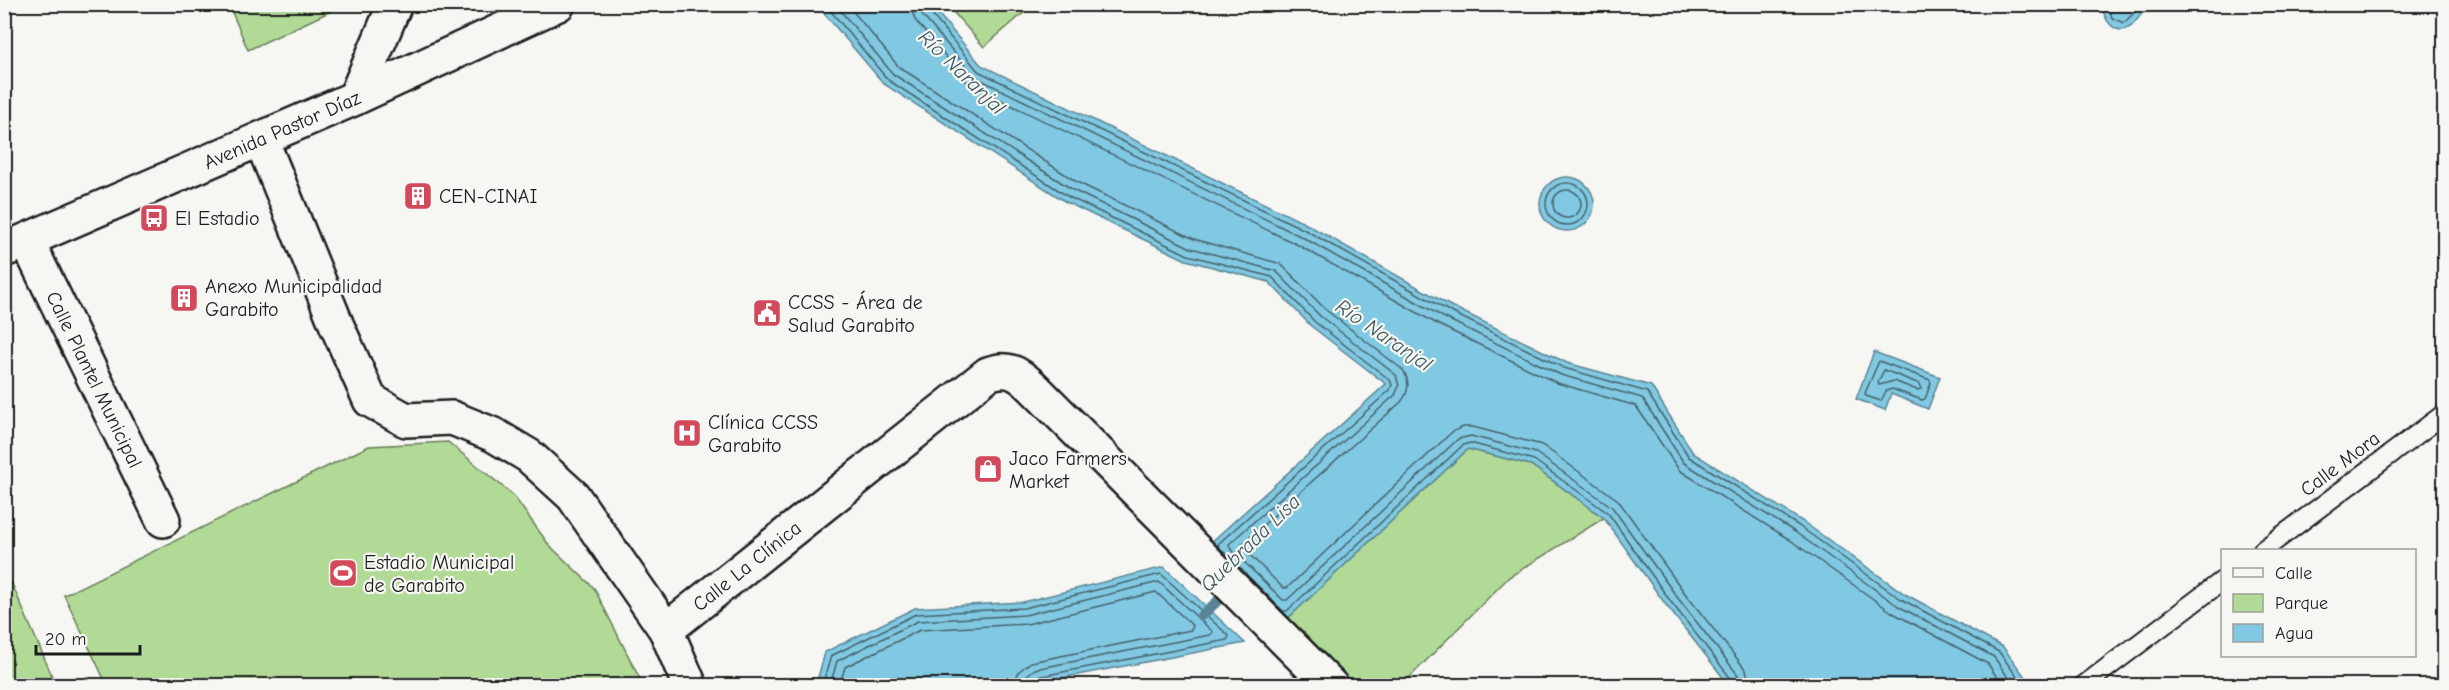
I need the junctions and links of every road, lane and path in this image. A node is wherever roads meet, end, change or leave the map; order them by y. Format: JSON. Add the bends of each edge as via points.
{"nodes":[{"id":1,"x":395,"y":4,"type":"edge"},
{"id":2,"x":558,"y":4,"type":"edge"},
{"id":3,"x":354,"y":98,"type":"junction"},
{"id":4,"x":261,"y":139,"type":"junction"},
{"id":5,"x":16,"y":245,"type":"edge"},
{"id":6,"x":2445,"y":414,"type":"edge"},
{"id":7,"x":163,"y":520,"type":"dead end"},
{"id":8,"x":2264,"y":549,"type":"edge"},
{"id":9,"x":2221,"y":582,"type":"edge"},
{"id":10,"x":666,"y":630,"type":"junction"},
{"id":11,"x":690,"y":686,"type":"edge"},
{"id":12,"x":1331,"y":686,"type":"edge"},
{"id":13,"x":2083,"y":686,"type":"edge"}],
"edges":[{"from":1,"to":3,"type":"street"},
{"from":2,"to":3,"type":"street","name":"Avenida Pastor Díaz"},
{"from":3,"to":4,"type":"street","name":"Avenida Pastor Díaz"},
{"from":4,"to":5,"type":"street","name":"Avenida Pastor Díaz"},
{"from":4,"to":10,"type":"street","via":[[370,400],[406,420],[452,418],[494,435],[529,456],[573,496]]},
{"from":5,"to":7,"type":"street","name":"Calle Plantel Municipal"},
{"from":6,"to":8,"type":"lane","name":"Calle Mora"},
{"from":9,"to":13,"type":"lane"},
{"from":10,"to":11,"type":"street"},
{"from":10,"to":12,"type":"street","name":"Calle La Clínica","via":[[988,374],[1009,369],[1022,376]]}]}
